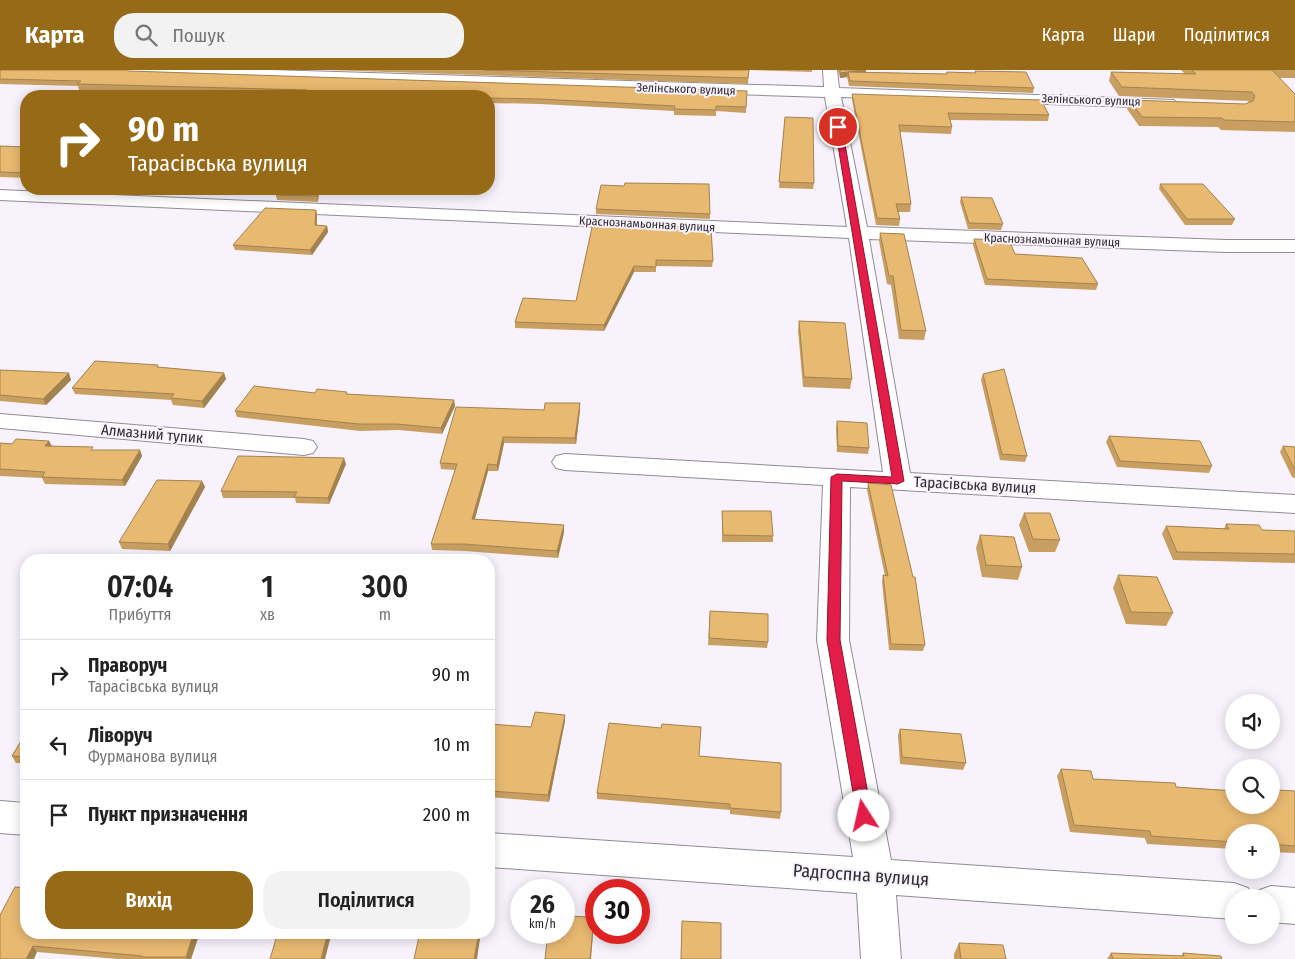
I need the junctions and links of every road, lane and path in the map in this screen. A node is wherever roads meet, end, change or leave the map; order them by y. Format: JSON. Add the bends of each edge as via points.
{"nodes":[{"id":1,"x":130,"y":70,"type":"edge"},
{"id":2,"x":830,"y":70,"type":"edge"},
{"id":3,"x":832,"y":91,"type":"junction"},
{"id":4,"x":1184,"y":104,"type":"edge"},
{"id":5,"x":0,"y":195,"type":"edge"},
{"id":6,"x":858,"y":233,"type":"junction"},
{"id":7,"x":1295,"y":246,"type":"edge"},
{"id":8,"x":0,"y":421,"type":"edge"},
{"id":9,"x":304,"y":446,"type":"dead end"},
{"id":10,"x":565,"y":462,"type":"dead end"},
{"id":11,"x":837,"y":477,"type":"junction"},
{"id":12,"x":898,"y":481,"type":"junction"},
{"id":13,"x":1295,"y":504,"type":"edge"},
{"id":14,"x":0,"y":817,"type":"edge"},
{"id":15,"x":20,"y":819,"type":"edge"},
{"id":16,"x":495,"y":850,"type":"edge"},
{"id":17,"x":875,"y":875,"type":"junction"},
{"id":18,"x":1225,"y":901,"type":"edge"},
{"id":19,"x":1280,"y":905,"type":"edge"},
{"id":20,"x":1295,"y":906,"type":"edge"},
{"id":21,"x":881,"y":959,"type":"edge"}],
"edges":[{"from":1,"to":3,"type":"street","name":"Зелінського вулиця"},
{"from":2,"to":3,"type":"street"},
{"from":3,"to":4,"type":"street","name":"Зелінського вулиця"},
{"from":3,"to":6,"type":"street"},
{"from":5,"to":6,"type":"street","name":"Краснознамьонная вулиця"},
{"from":6,"to":7,"type":"street","name":"Краснознамьонная вулиця"},
{"from":6,"to":12,"type":"street"},
{"from":8,"to":9,"type":"street","name":"Алмазний тупик"},
{"from":10,"to":11,"type":"street","name":"Тарасівська вулиця"},
{"from":11,"to":12,"type":"street","name":"Тарасівська вулиця"},
{"from":11,"to":17,"type":"street","via":[[833,640]]},
{"from":12,"to":13,"type":"street","name":"Тарасівська вулиця"},
{"from":14,"to":15,"type":"street"},
{"from":16,"to":17,"type":"street","name":"Радгоспна вулиця"},
{"from":17,"to":18,"type":"street","name":"Радгоспна вулиця"},
{"from":17,"to":21,"type":"street"},
{"from":19,"to":20,"type":"street"}]}
